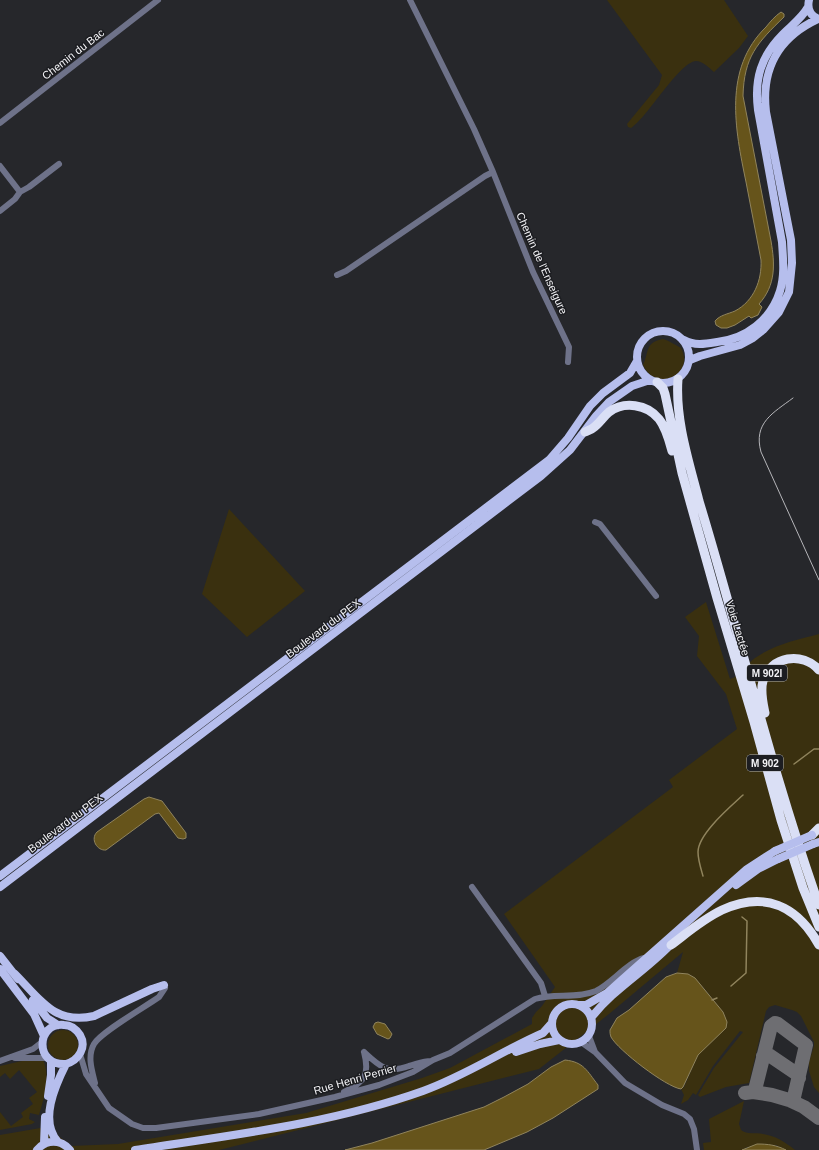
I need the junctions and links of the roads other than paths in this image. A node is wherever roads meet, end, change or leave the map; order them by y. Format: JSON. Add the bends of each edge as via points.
{"nodes":[{"id":1,"x":158,"y":0,"type":"edge"},
{"id":2,"x":410,"y":0,"type":"edge"},
{"id":3,"x":809,"y":3,"type":"edge"},
{"id":4,"x":819,"y":19,"type":"edge"},
{"id":5,"x":0,"y":123,"type":"edge"},
{"id":6,"x":59,"y":164,"type":"dead end"},
{"id":7,"x":0,"y":166,"type":"edge"},
{"id":8,"x":493,"y":172,"type":"junction"},
{"id":9,"x":20,"y":192,"type":"junction"},
{"id":10,"x":0,"y":212,"type":"edge"},
{"id":11,"x":337,"y":275,"type":"dead end"},
{"id":12,"x":684,"y":340,"type":"junction"},
{"id":13,"x":690,"y":360,"type":"junction"},
{"id":14,"x":637,"y":361,"type":"junction"},
{"id":15,"x":568,"y":362,"type":"dead end"},
{"id":16,"x":678,"y":379,"type":"junction"},
{"id":17,"x":653,"y":381,"type":"junction"},
{"id":18,"x":585,"y":432,"type":"junction"},
{"id":19,"x":692,"y":511,"type":"junction"},
{"id":20,"x":596,"y":522,"type":"dead end"},
{"id":21,"x":656,"y":596,"type":"dead end"},
{"id":22,"x":819,"y":670,"type":"edge"},
{"id":23,"x":765,"y":731,"type":"junction"},
{"id":24,"x":819,"y":828,"type":"edge"},
{"id":25,"x":816,"y":839,"type":"edge"},
{"id":26,"x":0,"y":876,"type":"edge"},
{"id":27,"x":0,"y":887,"type":"edge"},
{"id":28,"x":472,"y":887,"type":"dead end"},
{"id":29,"x":819,"y":905,"type":"edge"},
{"id":30,"x":819,"y":927,"type":"edge"},
{"id":31,"x":671,"y":945,"type":"junction"},
{"id":32,"x":819,"y":945,"type":"edge"},
{"id":33,"x":0,"y":956,"type":"edge"},
{"id":34,"x":644,"y":958,"type":"junction"},
{"id":35,"x":0,"y":969,"type":"edge"},
{"id":36,"x":15,"y":974,"type":"junction"},
{"id":37,"x":164,"y":987,"type":"joint"},
{"id":38,"x":544,"y":996,"type":"junction"},
{"id":39,"x":579,"y":1005,"type":"junction"},
{"id":40,"x":591,"y":1018,"type":"junction"},
{"id":41,"x":551,"y":1024,"type":"junction"},
{"id":42,"x":58,"y":1025,"type":"junction"},
{"id":43,"x":588,"y":1036,"type":"junction"},
{"id":44,"x":43,"y":1039,"type":"junction"},
{"id":45,"x":559,"y":1040,"type":"junction"},
{"id":46,"x":581,"y":1042,"type":"junction"},
{"id":47,"x":595,"y":1052,"type":"junction"},
{"id":48,"x":80,"y":1054,"type":"junction"},
{"id":49,"x":9,"y":1059,"type":"junction"},
{"id":50,"x":49,"y":1059,"type":"junction"},
{"id":51,"x":433,"y":1060,"type":"junction"},
{"id":52,"x":0,"y":1061,"type":"edge"},
{"id":53,"x":66,"y":1064,"type":"junction"},
{"id":54,"x":473,"y":1069,"type":"junction"},
{"id":55,"x":95,"y":1087,"type":"junction"},
{"id":56,"x":323,"y":1100,"type":"junction"},
{"id":57,"x":58,"y":1142,"type":"junction"},
{"id":58,"x":44,"y":1144,"type":"junction"},
{"id":59,"x":37,"y":1150,"type":"edge"},
{"id":60,"x":70,"y":1150,"type":"edge"},
{"id":61,"x":135,"y":1150,"type":"edge"},
{"id":62,"x":697,"y":1150,"type":"edge"}],
"edges":[{"from":1,"to":5,"type":"street","name":"Chemin du Bac"},
{"from":2,"to":8,"type":"street","name":"Chemin de l'Enseigure","via":[[469,117]]},
{"from":3,"to":4,"type":"main road","via":[[810,13]]},
{"from":3,"to":12,"type":"main road","via":[[802,17],[775,42],[767,54],[757,83],[758,110],[782,242],[784,264],[780,291],[772,310],[759,325],[741,337],[723,342],[698,344],[690,344]]},
{"from":4,"to":13,"type":"main road","via":[[806,24],[780,48],[769,69],[765,84],[766,112],[791,240],[789,292],[779,312],[754,338],[740,345]]},
{"from":6,"to":9,"type":"street"},
{"from":7,"to":9,"type":"street"},
{"from":8,"to":11,"type":"street"},
{"from":8,"to":15,"type":"street","name":"Chemin de l'Enseigure","via":[[533,272],[569,348]]},
{"from":9,"to":10,"type":"street"},
{"from":12,"to":13,"type":"main road","via":[[690,353]]},
{"from":12,"to":14,"type":"main road","via":[[667,331],[651,333],[640,345]]},
{"from":13,"to":16,"type":"main road","via":[[688,367]]},
{"from":14,"to":17,"type":"main road","via":[[644,375]]},
{"from":14,"to":26,"type":"main road","name":"Boulevard du PEX","via":[[630,373],[595,400],[568,438],[542,465]]},
{"from":16,"to":17,"type":"main road","via":[[664,383]]},
{"from":16,"to":23,"type":"highway","name":"Voie Lactée","number":"M 902","via":[[677,395],[681,426],[692,476]]},
{"from":17,"to":18,"type":"main road","name":"Boulevard du PEX","via":[[632,386],[615,398],[596,416]]},
{"from":17,"to":19,"type":"highway","name":"Voie Lactée","number":"M 902","via":[[663,388],[666,394]]},
{"from":18,"to":19,"type":"highway","via":[[616,408],[629,405],[649,410],[659,418],[664,428]]},
{"from":18,"to":27,"type":"main road","name":"Boulevard du PEX","via":[[570,450],[541,476]]},
{"from":19,"to":30,"type":"highway","name":"Voie Lactée","number":"M 902","via":[[781,820],[803,888]]},
{"from":20,"to":21,"type":"street"},
{"from":22,"to":23,"type":"highway","number":"M 902l","via":[[807,660],[792,658],[780,662],[769,670],[763,682],[762,697],[768,727]]},
{"from":23,"to":29,"type":"highway","name":"Voie Lactée","number":"M 902","via":[[800,852]]},
{"from":24,"to":25,"type":"highway"},
{"from":25,"to":31,"type":"main road","bridge":true,"via":[[758,869],[740,882]]},
{"from":25,"to":34,"type":"main road","bridge":true,"via":[[775,851],[747,869]]},
{"from":28,"to":38,"type":"street","via":[[541,983]]},
{"from":31,"to":32,"type":"highway","via":[[721,911],[759,901],[781,906],[800,918]]},
{"from":31,"to":40,"type":"main road","via":[[608,999]]},
{"from":33,"to":36,"type":"main road"},
{"from":34,"to":38,"type":"street","name":"Rue Henri Perrier","via":[[611,982],[590,993]]},
{"from":34,"to":39,"type":"main road","via":[[607,993],[586,1005]]},
{"from":35,"to":44,"type":"main road","via":[[34,1014]]},
{"from":36,"to":37,"type":"main road","via":[[43,1004],[70,1018],[94,1016],[152,989]]},
{"from":36,"to":42,"type":"main road","via":[[47,1018]]},
{"from":37,"to":55,"type":"street","via":[[159,997],[103,1034],[94,1044],[90,1061]]},
{"from":38,"to":51,"type":"street","name":"Rue Henri Perrier","via":[[535,999],[472,1040]]},
{"from":39,"to":40,"type":"main road"},
{"from":39,"to":41,"type":"main road","via":[[572,1003],[560,1007],[555,1012]]},
{"from":40,"to":43,"type":"main road"},
{"from":41,"to":45,"type":"main road"},
{"from":41,"to":54,"type":"main road","via":[[543,1033]]},
{"from":42,"to":44,"type":"main road","via":[[50,1029]]},
{"from":42,"to":48,"type":"main road","via":[[68,1025],[76,1030],[82,1043]]},
{"from":43,"to":46,"type":"main road"},
{"from":43,"to":47,"type":"street"},
{"from":44,"to":49,"type":"street","via":[[32,1049]]},
{"from":44,"to":50,"type":"main road","via":[[43,1050]]},
{"from":45,"to":46,"type":"main road","via":[[566,1044]]},
{"from":45,"to":54,"type":"main road","via":[[533,1046]]},
{"from":46,"to":47,"type":"street"},
{"from":47,"to":62,"type":"street","via":[[625,1083],[690,1119]]},
{"from":48,"to":53,"type":"main road","via":[[74,1061]]},
{"from":48,"to":55,"type":"street","name":"Rue Henri Perrier","via":[[86,1074]]},
{"from":49,"to":50,"type":"street"},
{"from":49,"to":52,"type":"street"},
{"from":50,"to":53,"type":"main road"},
{"from":50,"to":58,"type":"main road","via":[[51,1075]]},
{"from":51,"to":56,"type":"street","name":"Rue Henri Perrier","via":[[414,1072],[379,1085]]},
{"from":51,"to":56,"type":"street","via":[[390,1070],[383,1068],[364,1052],[367,1068],[362,1082]]},
{"from":53,"to":57,"type":"main road","via":[[55,1088],[49,1117],[52,1132]]},
{"from":54,"to":61,"type":"main road","via":[[422,1091],[344,1114],[283,1127]]},
{"from":55,"to":56,"type":"street","name":"Rue Henri Perrier","via":[[109,1108],[142,1128],[259,1114]]},
{"from":57,"to":58,"type":"main road"},
{"from":57,"to":60,"type":"main road"},
{"from":58,"to":59,"type":"main road"}]}
